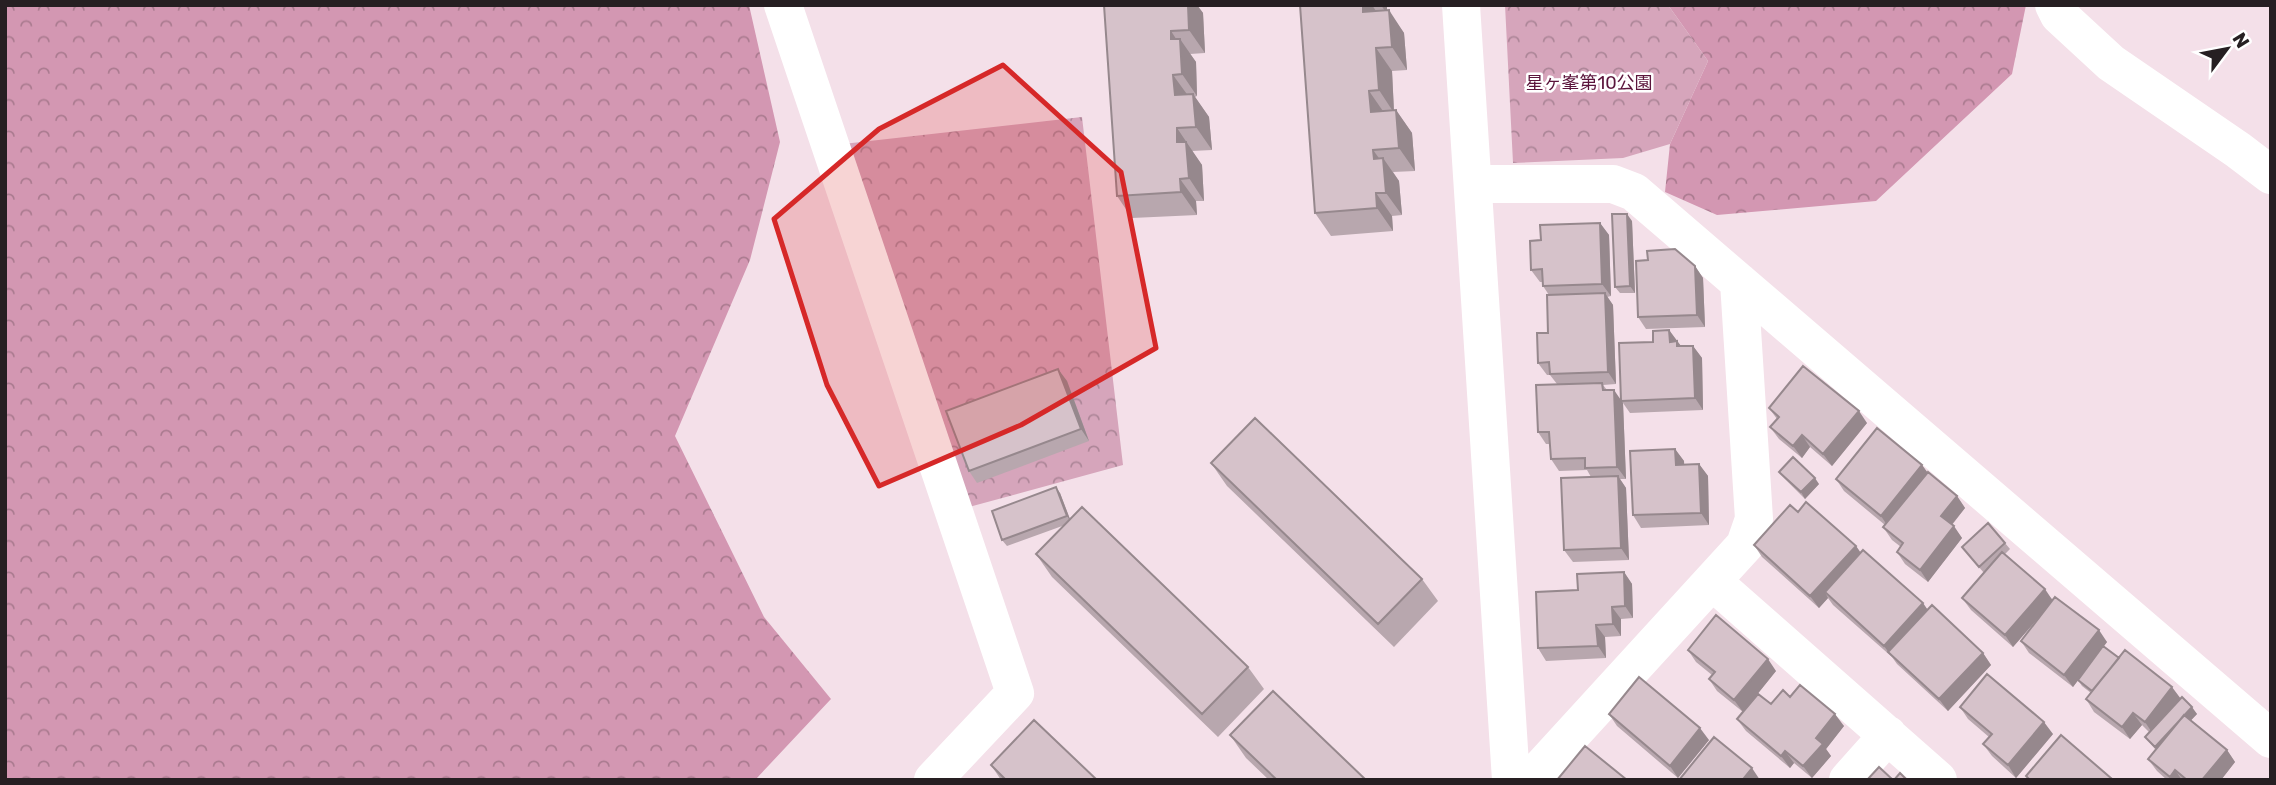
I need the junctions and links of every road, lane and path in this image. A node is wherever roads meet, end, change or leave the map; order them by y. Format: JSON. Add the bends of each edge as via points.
{"nodes":[{"id":1,"x":783,"y":5,"type":"edge"},
{"id":2,"x":1461,"y":5,"type":"edge"},
{"id":3,"x":2054,"y":5,"type":"edge"},
{"id":4,"x":2271,"y":175,"type":"edge"},
{"id":5,"x":1472,"y":184,"type":"junction"},
{"id":6,"x":1739,"y":282,"type":"junction"},
{"id":7,"x":1712,"y":581,"type":"junction"},
{"id":8,"x":1888,"y":735,"type":"junction"},
{"id":9,"x":2271,"y":739,"type":"edge"},
{"id":10,"x":933,"y":780,"type":"edge"},
{"id":11,"x":1511,"y":780,"type":"edge"},
{"id":12,"x":1530,"y":780,"type":"edge"},
{"id":13,"x":1848,"y":780,"type":"edge"},
{"id":14,"x":1938,"y":780,"type":"edge"}],
"edges":[{"from":1,"to":10,"type":"street","via":[[1015,693]]},
{"from":2,"to":5,"type":"street"},
{"from":3,"to":4,"type":"street","via":[[2111,63]]},
{"from":5,"to":6,"type":"street","via":[[1613,184],[1634,192]]},
{"from":5,"to":11,"type":"street"},
{"from":6,"to":7,"type":"street","via":[[1754,519],[1745,545]]},
{"from":6,"to":9,"type":"street"},
{"from":7,"to":8,"type":"street"},
{"from":7,"to":12,"type":"street"},
{"from":8,"to":13,"type":"street"},
{"from":8,"to":14,"type":"street"}]}
